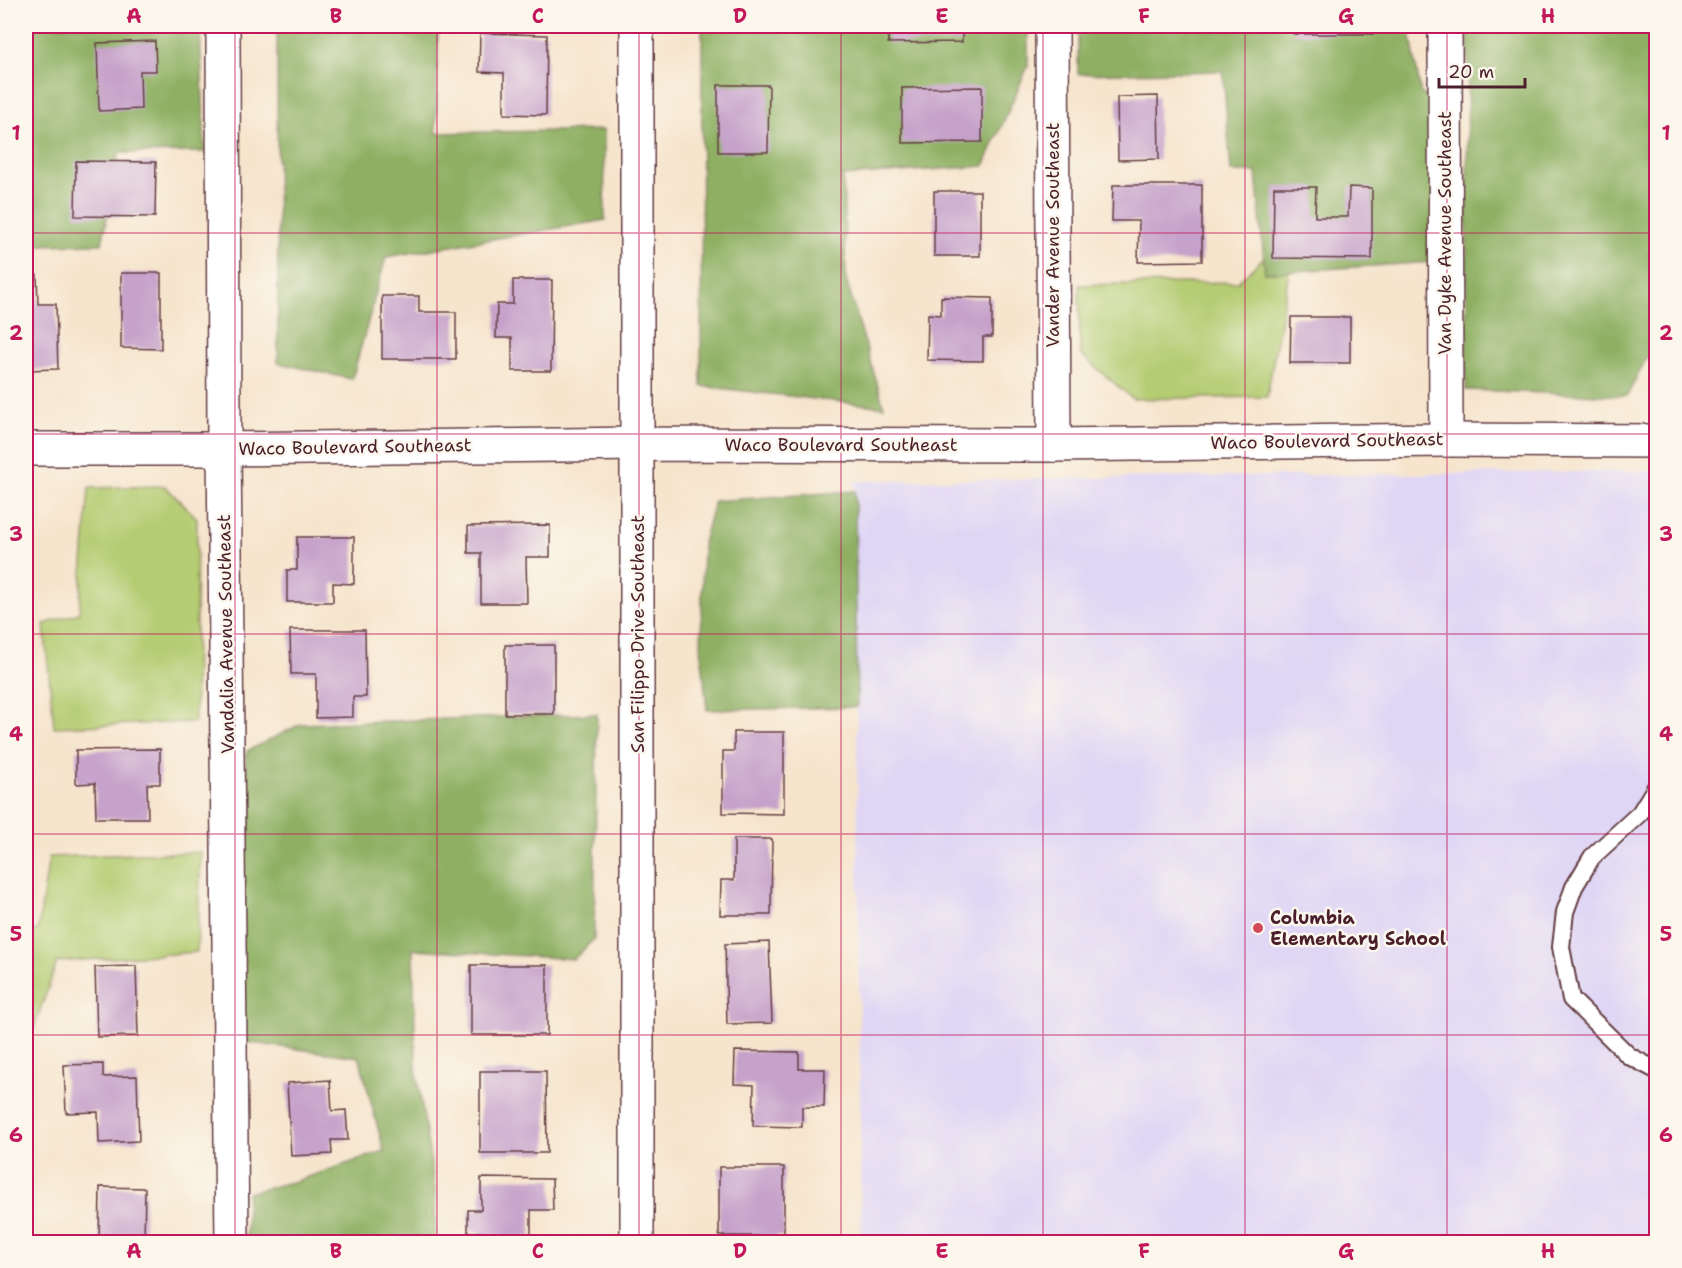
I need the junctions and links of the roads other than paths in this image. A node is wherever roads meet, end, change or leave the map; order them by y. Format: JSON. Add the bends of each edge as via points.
{"nodes":[{"id":1,"x":223,"y":26,"type":"edge"},
{"id":2,"x":637,"y":26,"type":"edge"},
{"id":3,"x":1052,"y":26,"type":"edge"},
{"id":4,"x":1445,"y":26,"type":"edge"},
{"id":5,"x":1446,"y":440,"type":"junction"},
{"id":6,"x":1656,"y":441,"type":"edge"},
{"id":7,"x":638,"y":444,"type":"junction"},
{"id":8,"x":1054,"y":445,"type":"junction"},
{"id":9,"x":26,"y":449,"type":"edge"},
{"id":10,"x":224,"y":449,"type":"junction"},
{"id":11,"x":1656,"y":787,"type":"edge"},
{"id":12,"x":1656,"y":1070,"type":"edge"},
{"id":13,"x":232,"y":1242,"type":"edge"},
{"id":14,"x":637,"y":1242,"type":"edge"}],
"edges":[{"from":1,"to":10,"type":"street","name":"Vandalia Avenue Southeast"},
{"from":2,"to":7,"type":"street","name":"San Filippo Drive Southeast"},
{"from":3,"to":8,"type":"street","name":"Vander Avenue Southeast"},
{"from":4,"to":5,"type":"street","name":"Van Dyke Avenue Southeast"},
{"from":5,"to":6,"type":"street","name":"Waco Boulevard Southeast"},
{"from":5,"to":8,"type":"street","name":"Waco Boulevard Southeast"},
{"from":7,"to":8,"type":"street","name":"Waco Boulevard Southeast"},
{"from":7,"to":10,"type":"street","name":"Waco Boulevard Southeast"},
{"from":7,"to":14,"type":"street","name":"San Filippo Drive Southeast"},
{"from":9,"to":10,"type":"street","name":"Waco Boulevard Southeast"},
{"from":10,"to":13,"type":"street","name":"Vandalia Avenue Southeast"},
{"from":11,"to":12,"type":"lane","via":[[1640,813],[1592,857],[1574,887],[1565,912],[1561,947],[1571,999],[1629,1056]]}]}
